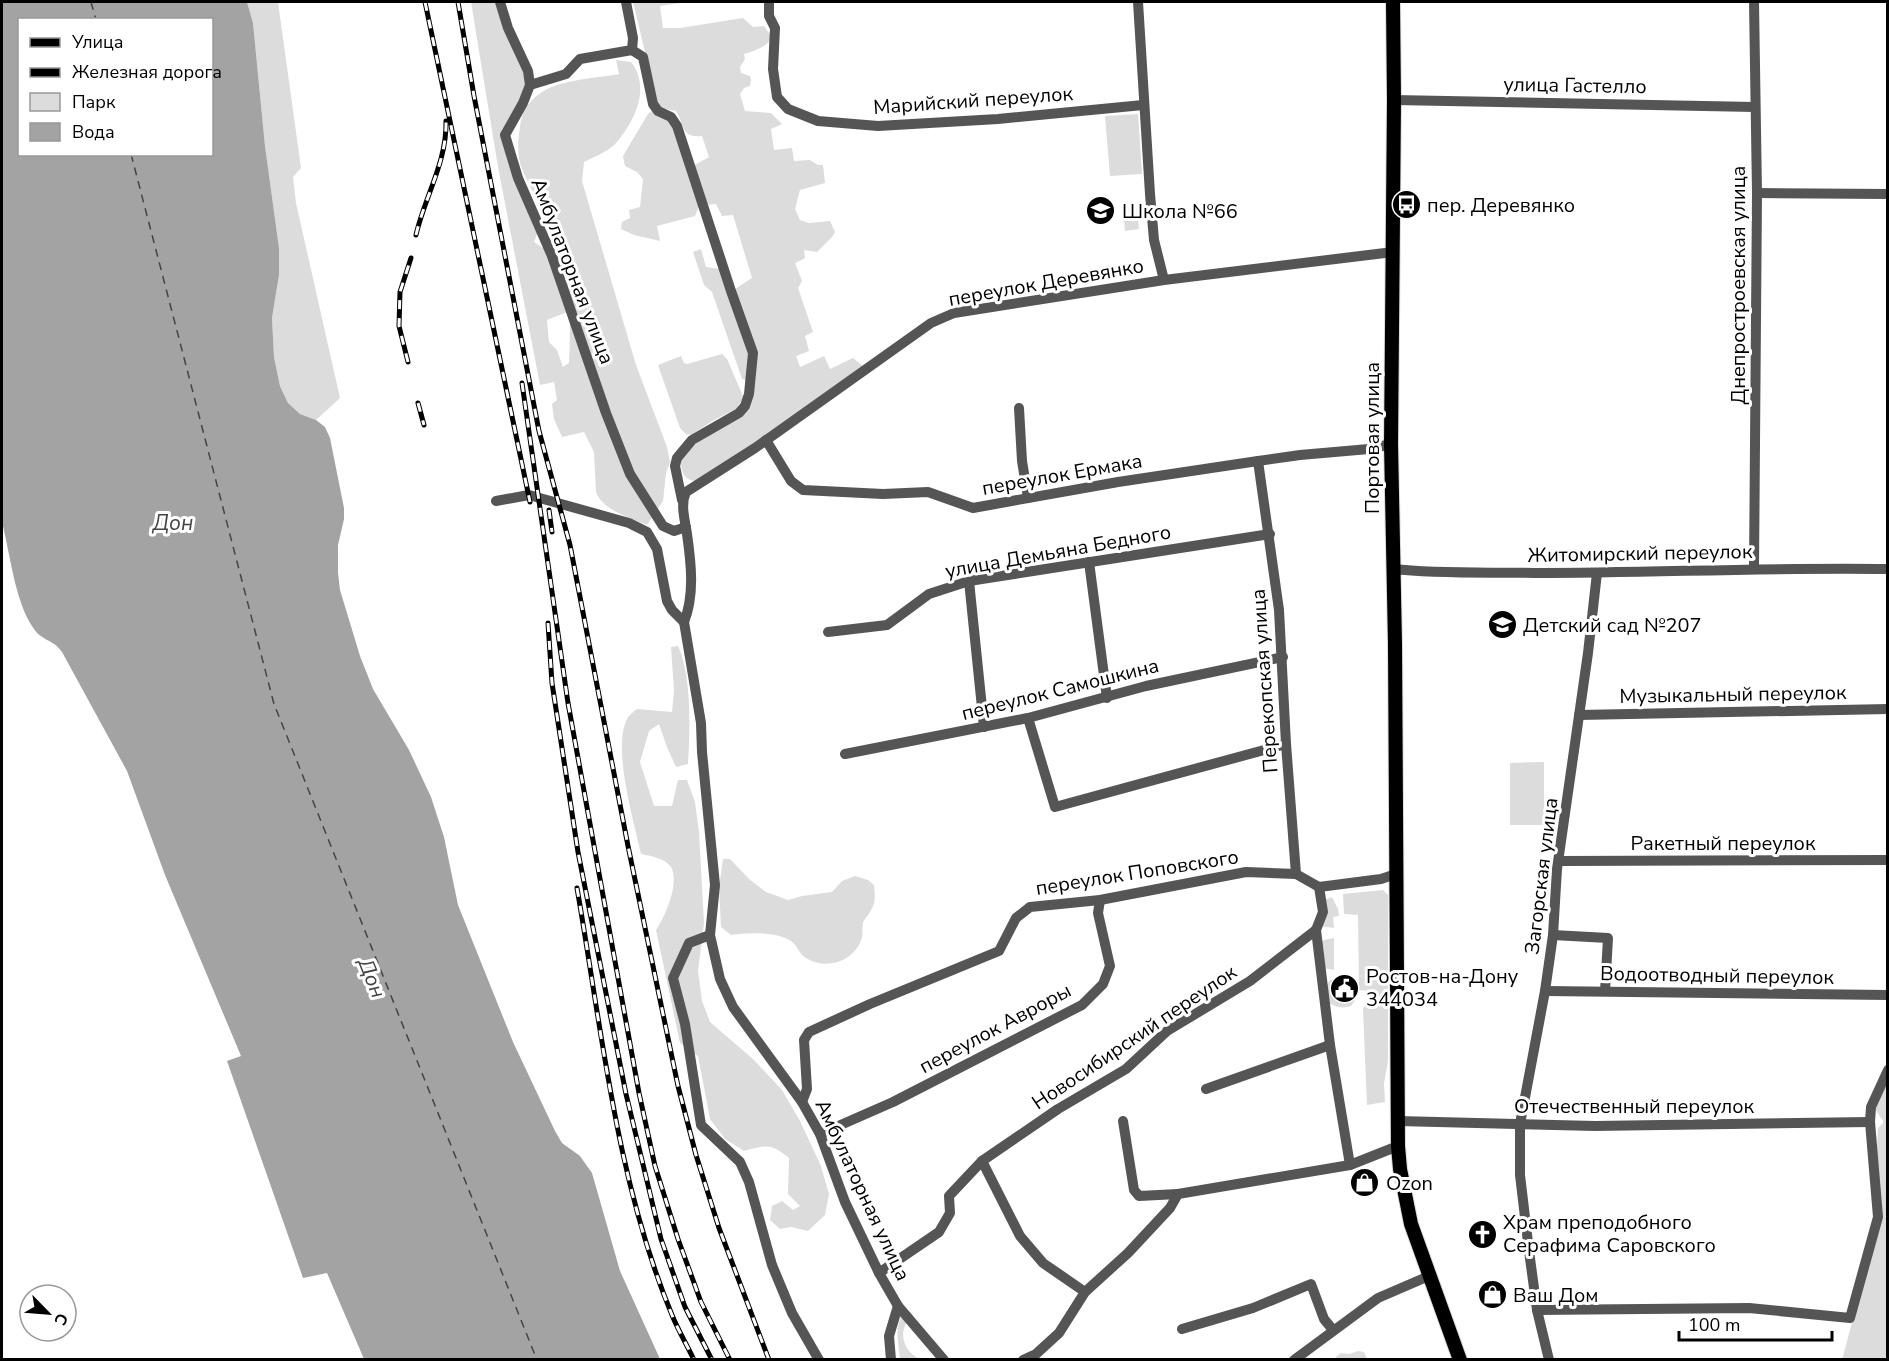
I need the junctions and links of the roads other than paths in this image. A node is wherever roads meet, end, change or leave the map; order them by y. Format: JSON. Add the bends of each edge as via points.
{"nodes":[{"id":1,"x":500,"y":2,"type":"edge"},
{"id":2,"x":626,"y":2,"type":"edge"},
{"id":3,"x":769,"y":2,"type":"edge"},
{"id":4,"x":1138,"y":2,"type":"edge"},
{"id":5,"x":1392,"y":2,"type":"edge"},
{"id":6,"x":1754,"y":2,"type":"edge"},
{"id":7,"x":632,"y":50,"type":"junction"},
{"id":8,"x":530,"y":85,"type":"junction"},
{"id":9,"x":1394,"y":100,"type":"junction"},
{"id":10,"x":1143,"y":105,"type":"junction"},
{"id":11,"x":1755,"y":107,"type":"junction"},
{"id":12,"x":1757,"y":193,"type":"junction"},
{"id":13,"x":1887,"y":194,"type":"edge"},
{"id":14,"x":1393,"y":252,"type":"junction"},
{"id":15,"x":1164,"y":280,"type":"junction"},
{"id":16,"x":1019,"y":408,"type":"dead end"},
{"id":17,"x":766,"y":440,"type":"junction"},
{"id":18,"x":1391,"y":444,"type":"junction"},
{"id":19,"x":1258,"y":461,"type":"junction"},
{"id":20,"x":684,"y":496,"type":"junction"},
{"id":21,"x":1028,"y":498,"type":"junction"},
{"id":22,"x":496,"y":501,"type":"dead end"},
{"id":23,"x":686,"y":527,"type":"junction"},
{"id":24,"x":1270,"y":534,"type":"junction"},
{"id":25,"x":1089,"y":562,"type":"junction"},
{"id":26,"x":1393,"y":569,"type":"junction"},
{"id":27,"x":1754,"y":569,"type":"junction"},
{"id":28,"x":1887,"y":569,"type":"edge"},
{"id":29,"x":1597,"y":573,"type":"junction"},
{"id":30,"x":969,"y":581,"type":"junction"},
{"id":31,"x":684,"y":622,"type":"junction"},
{"id":32,"x":828,"y":632,"type":"dead end"},
{"id":33,"x":1283,"y":657,"type":"junction"},
{"id":34,"x":1107,"y":698,"type":"junction"},
{"id":35,"x":1887,"y":709,"type":"edge"},
{"id":36,"x":1580,"y":716,"type":"junction"},
{"id":37,"x":1028,"y":718,"type":"junction"},
{"id":38,"x":984,"y":727,"type":"junction"},
{"id":39,"x":1286,"y":744,"type":"junction"},
{"id":40,"x":845,"y":754,"type":"dead end"},
{"id":41,"x":1887,"y":860,"type":"edge"},
{"id":42,"x":1559,"y":861,"type":"junction"},
{"id":43,"x":1296,"y":874,"type":"junction"},
{"id":44,"x":1396,"y":874,"type":"junction"},
{"id":45,"x":1319,"y":887,"type":"junction"},
{"id":46,"x":1100,"y":900,"type":"junction"},
{"id":47,"x":1317,"y":930,"type":"junction"},
{"id":48,"x":710,"y":935,"type":"junction"},
{"id":49,"x":1552,"y":935,"type":"junction"},
{"id":50,"x":1545,"y":991,"type":"junction"},
{"id":51,"x":1605,"y":991,"type":"junction"},
{"id":52,"x":1887,"y":995,"type":"edge"},
{"id":53,"x":1330,"y":1045,"type":"junction"},
{"id":54,"x":1887,"y":1070,"type":"edge"},
{"id":55,"x":1206,"y":1089,"type":"dead end"},
{"id":56,"x":802,"y":1102,"type":"junction"},
{"id":57,"x":1123,"y":1121,"type":"dead end"},
{"id":58,"x":1398,"y":1121,"type":"junction"},
{"id":59,"x":1870,"y":1122,"type":"junction"},
{"id":60,"x":1520,"y":1124,"type":"junction"},
{"id":61,"x":820,"y":1134,"type":"junction"},
{"id":62,"x":1398,"y":1146,"type":"junction"},
{"id":63,"x":982,"y":1161,"type":"junction"},
{"id":64,"x":1350,"y":1165,"type":"junction"},
{"id":65,"x":1178,"y":1194,"type":"junction"},
{"id":66,"x":879,"y":1273,"type":"junction"},
{"id":67,"x":1430,"y":1276,"type":"junction"},
{"id":68,"x":1085,"y":1292,"type":"junction"},
{"id":69,"x":898,"y":1306,"type":"junction"},
{"id":70,"x":1537,"y":1310,"type":"junction"},
{"id":71,"x":1182,"y":1329,"type":"dead end"},
{"id":72,"x":1333,"y":1330,"type":"junction"},
{"id":73,"x":819,"y":1359,"type":"edge"},
{"id":74,"x":891,"y":1359,"type":"edge"},
{"id":75,"x":944,"y":1359,"type":"edge"},
{"id":76,"x":1023,"y":1359,"type":"edge"},
{"id":77,"x":1294,"y":1359,"type":"edge"},
{"id":78,"x":1460,"y":1359,"type":"edge"},
{"id":79,"x":1549,"y":1359,"type":"edge"}],
"edges":[{"from":1,"to":8,"type":"street"},
{"from":2,"to":7,"type":"street"},
{"from":3,"to":10,"type":"street","name":"Марийский переулок","via":[[769,16],[775,28],[773,69],[777,97],[788,109],[818,121],[878,126]]},
{"from":4,"to":10,"type":"street"},
{"from":5,"to":9,"type":"main road","name":"Портовая улица"},
{"from":6,"to":11,"type":"street","name":"Днепростроевская улица"},
{"from":7,"to":8,"type":"street","via":[[580,59],[566,74]]},
{"from":7,"to":20,"type":"street","name":"Амбулаторная улица","via":[[643,57],[653,104],[677,126],[753,353],[745,405],[739,413],[692,440],[677,458],[675,466]]},
{"from":8,"to":23,"type":"street","name":"Амбулаторная улица","via":[[505,135],[518,178],[552,256],[630,474],[663,526],[674,531]]},
{"from":9,"to":11,"type":"street","name":"улица Гастелло"},
{"from":9,"to":14,"type":"main road","name":"Портовая улица"},
{"from":10,"to":15,"type":"street","via":[[1154,240]]},
{"from":11,"to":12,"type":"street","name":"Днепростроевская улица"},
{"from":12,"to":13,"type":"street"},
{"from":12,"to":27,"type":"street","name":"Днепростроевская улица"},
{"from":14,"to":15,"type":"street","name":"переулок Деревянко"},
{"from":14,"to":18,"type":"main road","name":"Портовая улица"},
{"from":15,"to":17,"type":"street","name":"переулок Деревянко","via":[[954,313],[931,323]]},
{"from":16,"to":21,"type":"street"},
{"from":17,"to":20,"type":"street","name":"переулок Деревянко"},
{"from":17,"to":21,"type":"street","name":"переулок Ермака","via":[[791,481],[803,490],[928,492],[974,508]]},
{"from":18,"to":19,"type":"street","name":"переулок Ермака"},
{"from":18,"to":26,"type":"main road","name":"Портовая улица"},
{"from":19,"to":21,"type":"street","name":"переулок Ермака"},
{"from":19,"to":24,"type":"street","name":"Перекопская улица"},
{"from":20,"to":23,"type":"street","name":"Амбулаторная улица"},
{"from":22,"to":31,"type":"street","name":"Амбулаторная улица","via":[[529,495],[629,523],[647,532],[657,549],[667,601]]},
{"from":23,"to":31,"type":"street","name":"Амбулаторная улица","via":[[691,594]]},
{"from":24,"to":25,"type":"street","name":"улица Демьяна Бедного"},
{"from":24,"to":33,"type":"street","name":"Перекопская улица"},
{"from":25,"to":30,"type":"street","name":"улица Демьяна Бедного"},
{"from":25,"to":34,"type":"street"},
{"from":26,"to":29,"type":"street","name":"Житомирский переулок"},
{"from":26,"to":44,"type":"main road","name":"Портовая улица"},
{"from":27,"to":28,"type":"street","name":"Житомирский переулок"},
{"from":27,"to":29,"type":"street","name":"Житомирский переулок"},
{"from":29,"to":36,"type":"street","name":"Загорская улица"},
{"from":30,"to":32,"type":"street","name":"улица Демьяна Бедного","via":[[929,594],[887,625]]},
{"from":30,"to":38,"type":"street"},
{"from":31,"to":48,"type":"street","name":"Амбулаторная улица","via":[[701,723],[715,885]]},
{"from":33,"to":34,"type":"street","name":"переулок Самошкина"},
{"from":33,"to":39,"type":"street","name":"Перекопская улица"},
{"from":34,"to":37,"type":"street","name":"переулок Самошкина"},
{"from":35,"to":36,"type":"street","name":"Музыкальный переулок"},
{"from":36,"to":42,"type":"street","name":"Загорская улица"},
{"from":37,"to":38,"type":"street","name":"переулок Самошкина"},
{"from":37,"to":39,"type":"street","via":[[1055,807]]},
{"from":38,"to":40,"type":"street","name":"переулок Самошкина"},
{"from":39,"to":43,"type":"street","name":"Перекопская улица"},
{"from":41,"to":42,"type":"street","name":"Ракетный переулок"},
{"from":42,"to":49,"type":"street","name":"Загорская улица"},
{"from":43,"to":45,"type":"street"},
{"from":43,"to":46,"type":"street","name":"переулок Поповского","via":[[1246,872]]},
{"from":44,"to":45,"type":"street"},
{"from":44,"to":58,"type":"main road","name":"Портовая улица"},
{"from":45,"to":47,"type":"street","via":[[1323,912]]},
{"from":46,"to":56,"type":"street","name":"переулок Поповского","via":[[1030,907],[1016,918],[999,951],[809,1032],[804,1040],[807,1089]]},
{"from":46,"to":61,"type":"street","name":"переулок Авроры","via":[[1101,934],[1110,966],[1102,984],[1082,1005],[894,1102]]},
{"from":47,"to":53,"type":"street"},
{"from":47,"to":63,"type":"street","name":"Новосибирский переулок","via":[[1250,981],[1167,1031],[1126,1069]]},
{"from":48,"to":56,"type":"street","name":"Амбулаторная улица","via":[[720,979],[733,1007]]},
{"from":48,"to":73,"type":"street","via":[[688,943],[673,978],[685,1024],[701,1125],[740,1162],[772,1265],[792,1313]]},
{"from":49,"to":50,"type":"street","name":"Загорская улица"},
{"from":49,"to":51,"type":"street","via":[[1608,938]]},
{"from":50,"to":51,"type":"street","name":"Водоотводный переулок"},
{"from":50,"to":60,"type":"street","name":"Загорская улица"},
{"from":51,"to":52,"type":"street","name":"Водоотводный переулок"},
{"from":53,"to":55,"type":"street"},
{"from":53,"to":64,"type":"street"},
{"from":54,"to":59,"type":"street","via":[[1871,1107]]},
{"from":56,"to":61,"type":"street","name":"Амбулаторная улица"},
{"from":57,"to":65,"type":"street","via":[[1138,1196]]},
{"from":58,"to":60,"type":"street","name":"Отечественный переулок"},
{"from":58,"to":62,"type":"main road","name":"Портовая улица"},
{"from":59,"to":60,"type":"street","name":"Отечественный переулок"},
{"from":59,"to":70,"type":"street","via":[[1878,1217],[1850,1318],[1749,1308]]},
{"from":60,"to":70,"type":"street","name":"Загорская улица","via":[[1520,1175]]},
{"from":61,"to":66,"type":"street","name":"Амбулаторная улица","via":[[845,1202]]},
{"from":62,"to":64,"type":"street"},
{"from":62,"to":67,"type":"main road","name":"Портовая улица","via":[[1410,1224]]},
{"from":63,"to":66,"type":"street","name":"Новосибирский переулок","via":[[949,1196],[950,1213],[939,1232]]},
{"from":63,"to":68,"type":"street","via":[[1020,1236],[1043,1263]]},
{"from":64,"to":65,"type":"street"},
{"from":65,"to":68,"type":"street","via":[[1128,1253]]},
{"from":66,"to":69,"type":"street","name":"Амбулаторная улица"},
{"from":67,"to":72,"type":"street","via":[[1378,1298]]},
{"from":67,"to":78,"type":"main road","name":"Портовая улица"},
{"from":68,"to":76,"type":"street","via":[[1059,1333],[1036,1354]]},
{"from":69,"to":74,"type":"street","via":[[890,1336]]},
{"from":69,"to":75,"type":"street","name":"Амбулаторная улица"},
{"from":70,"to":79,"type":"street","name":"Загорская улица"},
{"from":71,"to":72,"type":"street","via":[[1253,1308],[1311,1284],[1324,1319]]},
{"from":72,"to":77,"type":"street"}]}
